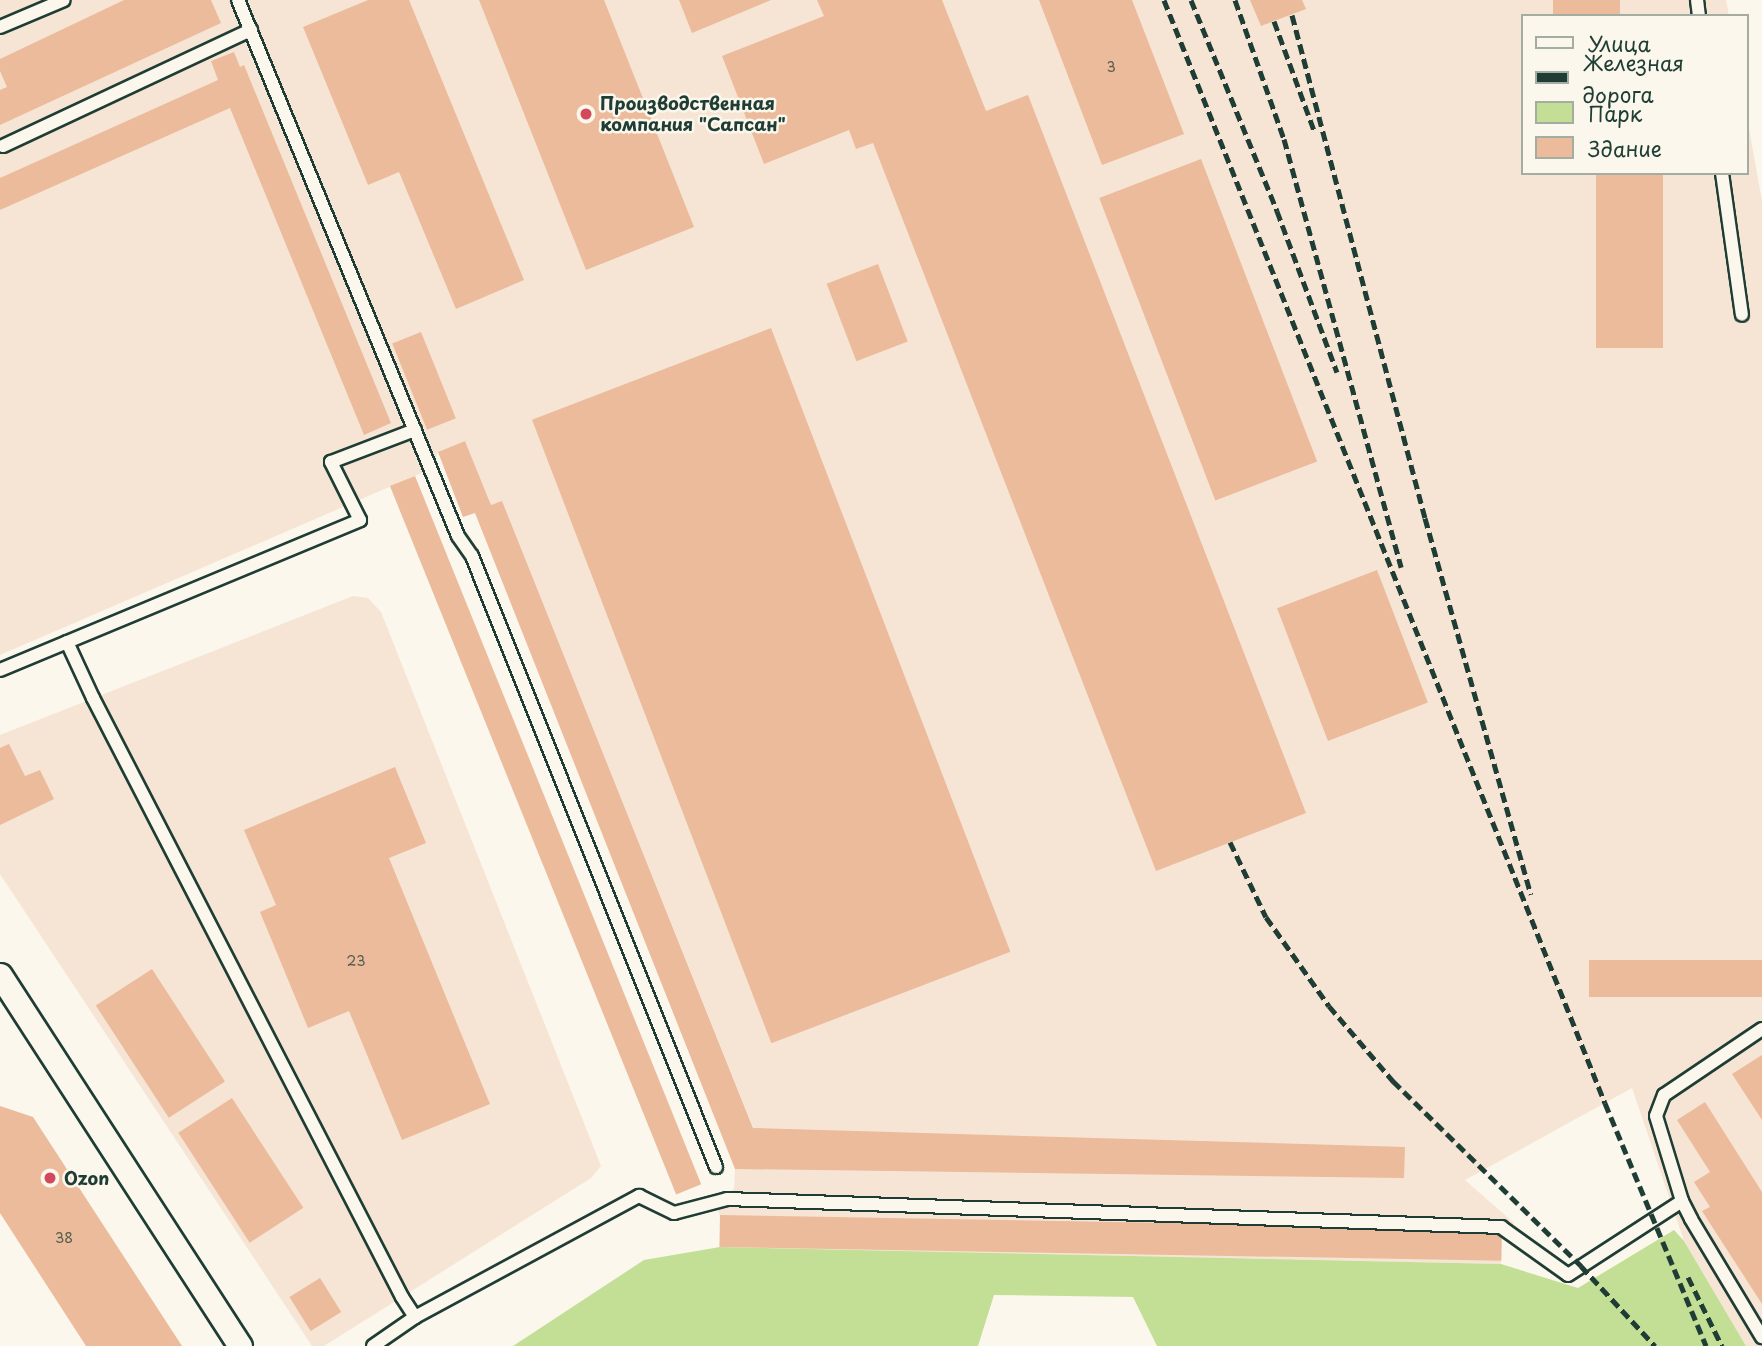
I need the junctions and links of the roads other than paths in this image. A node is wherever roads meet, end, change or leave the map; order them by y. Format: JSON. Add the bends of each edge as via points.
{"nodes":[{"id":1,"x":64,"y":0,"type":"edge"},
{"id":2,"x":238,"y":0,"type":"edge"},
{"id":3,"x":35,"y":6,"type":"edge"},
{"id":4,"x":0,"y":27,"type":"edge"},
{"id":5,"x":251,"y":30,"type":"junction"},
{"id":6,"x":3,"y":146,"type":"dead end"},
{"id":7,"x":1722,"y":175,"type":"edge"},
{"id":8,"x":1742,"y":315,"type":"dead end"},
{"id":9,"x":415,"y":430,"type":"junction"},
{"id":10,"x":67,"y":642,"type":"junction"},
{"id":11,"x":0,"y":670,"type":"edge"},
{"id":12,"x":1,"y":977,"type":"edge"},
{"id":13,"x":1762,"y":1029,"type":"edge"},
{"id":14,"x":716,"y":1167,"type":"dead end"},
{"id":15,"x":1682,"y":1201,"type":"junction"},
{"id":16,"x":415,"y":1317,"type":"junction"},
{"id":17,"x":1762,"y":1338,"type":"edge"},
{"id":18,"x":240,"y":1346,"type":"edge"},
{"id":19,"x":373,"y":1346,"type":"edge"}],
"edges":[{"from":1,"to":3,"type":"lane"},
{"from":2,"to":5,"type":"lane"},
{"from":3,"to":4,"type":"lane"},
{"from":5,"to":6,"type":"lane"},
{"from":5,"to":9,"type":"lane"},
{"from":7,"to":8,"type":"lane"},
{"from":9,"to":10,"type":"lane","via":[[331,462],[360,520]]},
{"from":9,"to":14,"type":"lane","via":[[458,536],[472,556]]},
{"from":10,"to":11,"type":"lane"},
{"from":10,"to":16,"type":"lane"},
{"from":12,"to":18,"type":"street"},
{"from":13,"to":15,"type":"lane","via":[[1664,1095],[1656,1116]]},
{"from":15,"to":16,"type":"lane","via":[[1568,1275],[1501,1227],[727,1199],[674,1213],[639,1196]]},
{"from":15,"to":17,"type":"lane"},
{"from":16,"to":19,"type":"lane"}]}
